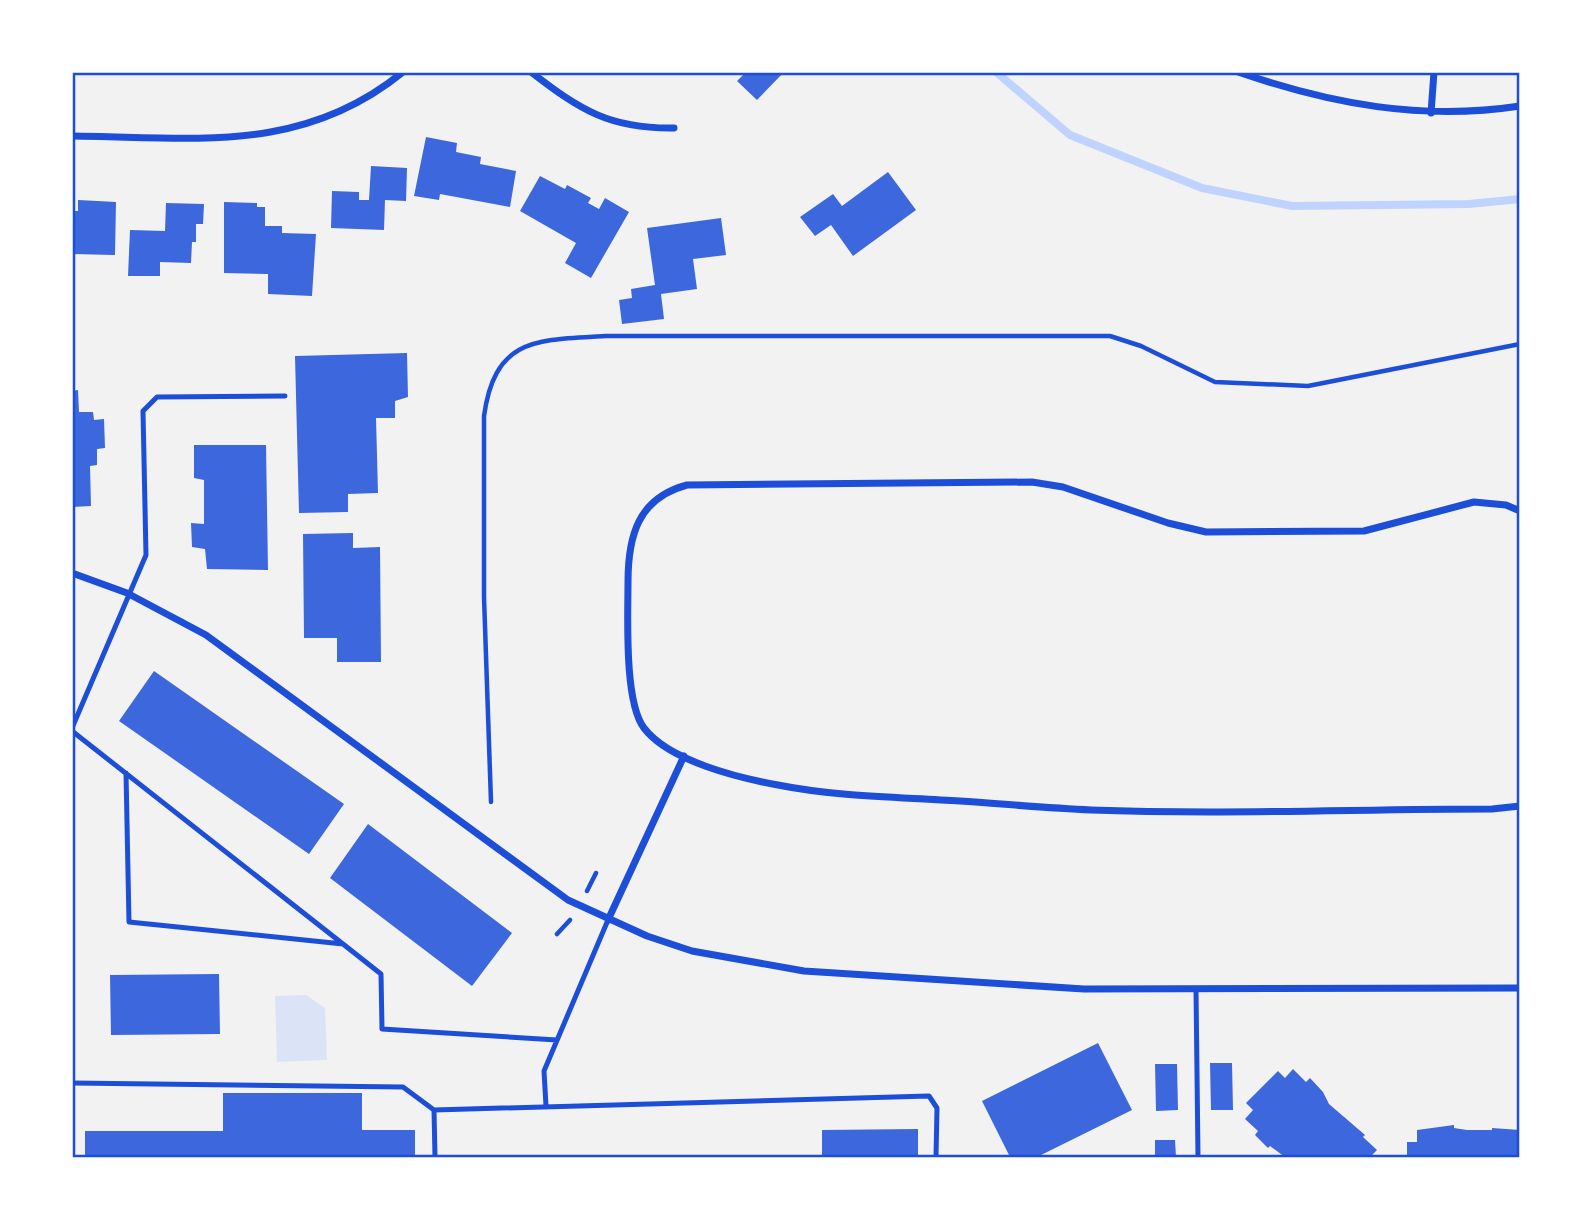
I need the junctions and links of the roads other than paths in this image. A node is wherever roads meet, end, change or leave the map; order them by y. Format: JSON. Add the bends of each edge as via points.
{"nodes":[{"id":1,"x":402,"y":72,"type":"edge"},
{"id":2,"x":531,"y":72,"type":"edge"},
{"id":3,"x":1238,"y":72,"type":"edge"},
{"id":4,"x":1434,"y":72,"type":"edge"},
{"id":5,"x":1520,"y":106,"type":"edge"},
{"id":6,"x":1431,"y":113,"type":"junction"},
{"id":7,"x":674,"y":128,"type":"dead end"},
{"id":8,"x":72,"y":136,"type":"edge"},
{"id":9,"x":285,"y":396,"type":"dead end"},
{"id":10,"x":1520,"y":512,"type":"edge"},
{"id":11,"x":72,"y":573,"type":"edge"},
{"id":12,"x":130,"y":594,"type":"junction"},
{"id":13,"x":72,"y":729,"type":"edge"},
{"id":14,"x":684,"y":757,"type":"junction"},
{"id":15,"x":126,"y":773,"type":"junction"},
{"id":16,"x":1520,"y":806,"type":"edge"},
{"id":17,"x":608,"y":920,"type":"junction"},
{"id":18,"x":343,"y":944,"type":"junction"},
{"id":19,"x":1520,"y":988,"type":"edge"},
{"id":20,"x":1196,"y":989,"type":"junction"},
{"id":21,"x":557,"y":1040,"type":"junction"},
{"id":22,"x":72,"y":1083,"type":"edge"},
{"id":23,"x":546,"y":1106,"type":"junction"},
{"id":24,"x":434,"y":1110,"type":"junction"},
{"id":25,"x":435,"y":1157,"type":"edge"},
{"id":26,"x":936,"y":1157,"type":"edge"},
{"id":27,"x":1198,"y":1157,"type":"edge"}],
"edges":[{"from":1,"to":8,"type":"street","via":[[345,110],[292,130],[227,137]]},
{"from":2,"to":7,"type":"street","via":[[604,120],[626,127]]},
{"from":3,"to":6,"type":"street","via":[[1332,100]]},
{"from":4,"to":6,"type":"street"},
{"from":5,"to":6,"type":"street"},
{"from":9,"to":12,"type":"lane","via":[[157,397],[143,411],[146,555]]},
{"from":10,"to":14,"type":"street","via":[[1497,503],[1474,502],[1364,531],[1215,532],[1188,529],[1063,487],[1032,482],[707,484],[672,489],[647,506],[632,533],[628,582],[631,686],[632,702],[644,728]]},
{"from":11,"to":12,"type":"street"},
{"from":12,"to":13,"type":"lane"},
{"from":12,"to":17,"type":"street","via":[[216,642],[540,882]]},
{"from":13,"to":15,"type":"lane"},
{"from":14,"to":16,"type":"street","via":[[752,780],[806,790],[1091,810]]},
{"from":14,"to":17,"type":"street"},
{"from":15,"to":18,"type":"lane"},
{"from":15,"to":18,"type":"lane","via":[[129,922]]},
{"from":17,"to":20,"type":"street","via":[[692,951],[804,971],[1084,989]]},
{"from":17,"to":21,"type":"lane"},
{"from":18,"to":21,"type":"lane","via":[[381,974],[382,1029]]},
{"from":19,"to":20,"type":"street"},
{"from":20,"to":27,"type":"lane"},
{"from":21,"to":23,"type":"lane","via":[[544,1071]]},
{"from":22,"to":24,"type":"lane","via":[[403,1087]]},
{"from":23,"to":24,"type":"lane"},
{"from":23,"to":26,"type":"lane","via":[[929,1096],[937,1108]]},
{"from":24,"to":25,"type":"lane"}]}
